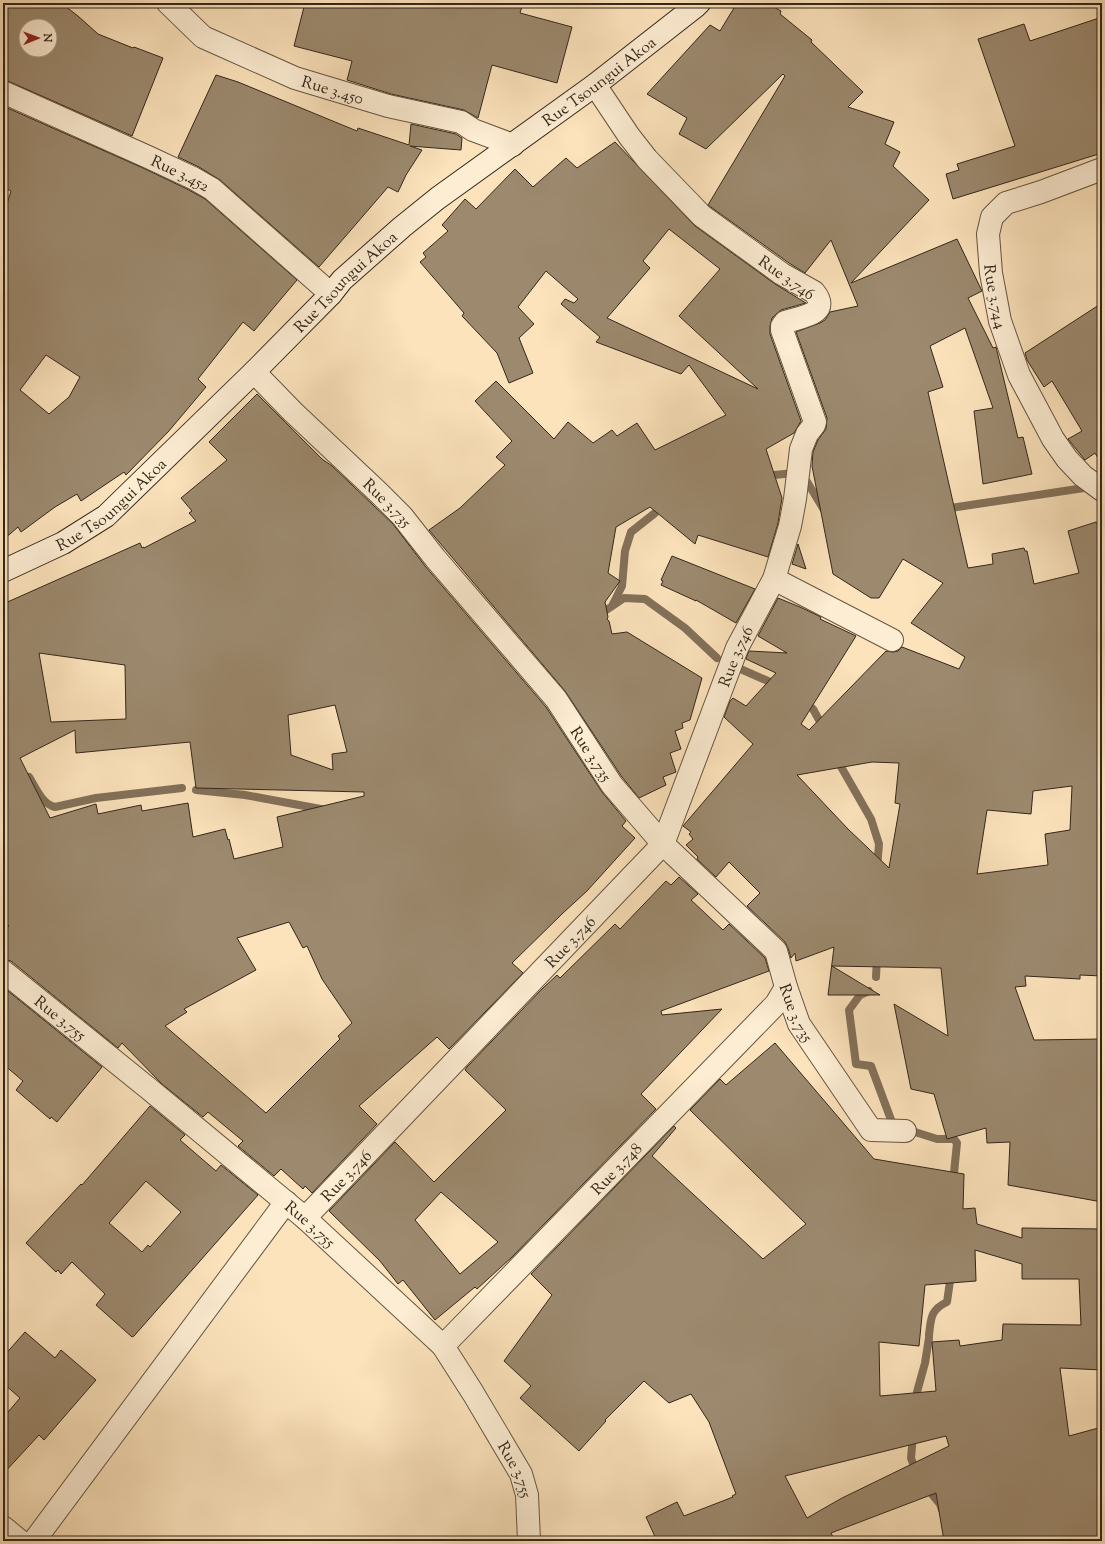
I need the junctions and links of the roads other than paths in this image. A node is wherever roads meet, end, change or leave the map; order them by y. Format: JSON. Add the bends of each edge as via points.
{"nodes":[{"id":1,"x":168,"y":3,"type":"edge"},
{"id":2,"x":699,"y":3,"type":"edge"},
{"id":3,"x":595,"y":85,"type":"junction"},
{"id":4,"x":3,"y":92,"type":"edge"},
{"id":5,"x":512,"y":144,"type":"junction"},
{"id":6,"x":1102,"y":169,"type":"edge"},
{"id":7,"x":331,"y":294,"type":"junction"},
{"id":8,"x":254,"y":372,"type":"junction"},
{"id":9,"x":1102,"y":490,"type":"edge"},
{"id":10,"x":3,"y":571,"type":"edge"},
{"id":11,"x":774,"y":579,"type":"junction"},
{"id":12,"x":892,"y":640,"type":"dead end"},
{"id":13,"x":663,"y":844,"type":"junction"},
{"id":14,"x":3,"y":971,"type":"edge"},
{"id":15,"x":786,"y":987,"type":"junction"},
{"id":16,"x":905,"y":1131,"type":"dead end"},
{"id":17,"x":286,"y":1202,"type":"junction"},
{"id":18,"x":305,"y":1218,"type":"junction"},
{"id":19,"x":443,"y":1346,"type":"junction"},
{"id":20,"x":3,"y":1527,"type":"edge"},
{"id":21,"x":20,"y":1541,"type":"edge"},
{"id":22,"x":34,"y":1541,"type":"edge"},
{"id":23,"x":528,"y":1541,"type":"edge"}],
"edges":[{"from":1,"to":5,"type":"street","name":"Rue 3.450","via":[[203,37],[295,78],[388,106],[461,122],[473,130]]},
{"from":2,"to":3,"type":"street","name":"Rue Tsoungui Akoa"},
{"from":3,"to":5,"type":"street","name":"Rue Tsoungui Akoa"},
{"from":3,"to":11,"type":"street","name":"Rue 3.746","via":[[648,159],[702,216],[818,297],[819,309],[782,326],[815,422],[801,449],[796,498]]},
{"from":4,"to":7,"type":"street","name":"Rue 3.452","via":[[212,188]]},
{"from":5,"to":7,"type":"street","name":"Rue Tsoungui Akoa","via":[[402,226],[342,280]]},
{"from":6,"to":9,"type":"street","name":"Rue 3.744","via":[[1006,203],[992,217],[988,234],[991,273],[1000,321],[1019,375],[1067,459],[1083,476]]},
{"from":7,"to":8,"type":"street","name":"Rue Tsoungui Akoa"},
{"from":8,"to":10,"type":"street","name":"Rue Tsoungui Akoa","via":[[106,516],[63,543]]},
{"from":8,"to":13,"type":"street","name":"Rue 3.735","via":[[402,516],[556,699],[612,785]]},
{"from":11,"to":12,"type":"street"},
{"from":11,"to":13,"type":"street","name":"Rue 3.746","via":[[737,648]]},
{"from":13,"to":15,"type":"street","name":"Rue 3.735","via":[[776,951]]},
{"from":13,"to":18,"type":"street","name":"Rue 3.746"},
{"from":14,"to":17,"type":"street","name":"Rue 3.755"},
{"from":15,"to":16,"type":"street","name":"Rue 3.735","via":[[799,1024],[871,1130]]},
{"from":15,"to":19,"type":"street","name":"Rue 3.748","via":[[776,1004]]},
{"from":17,"to":18,"type":"street","name":"Rue 3.755"},
{"from":17,"to":22,"type":"street"},
{"from":18,"to":19,"type":"street","name":"Rue 3.755"},
{"from":19,"to":23,"type":"street","name":"Rue 3.755","via":[[521,1474],[527,1495]]},
{"from":20,"to":21,"type":"street"}]}
